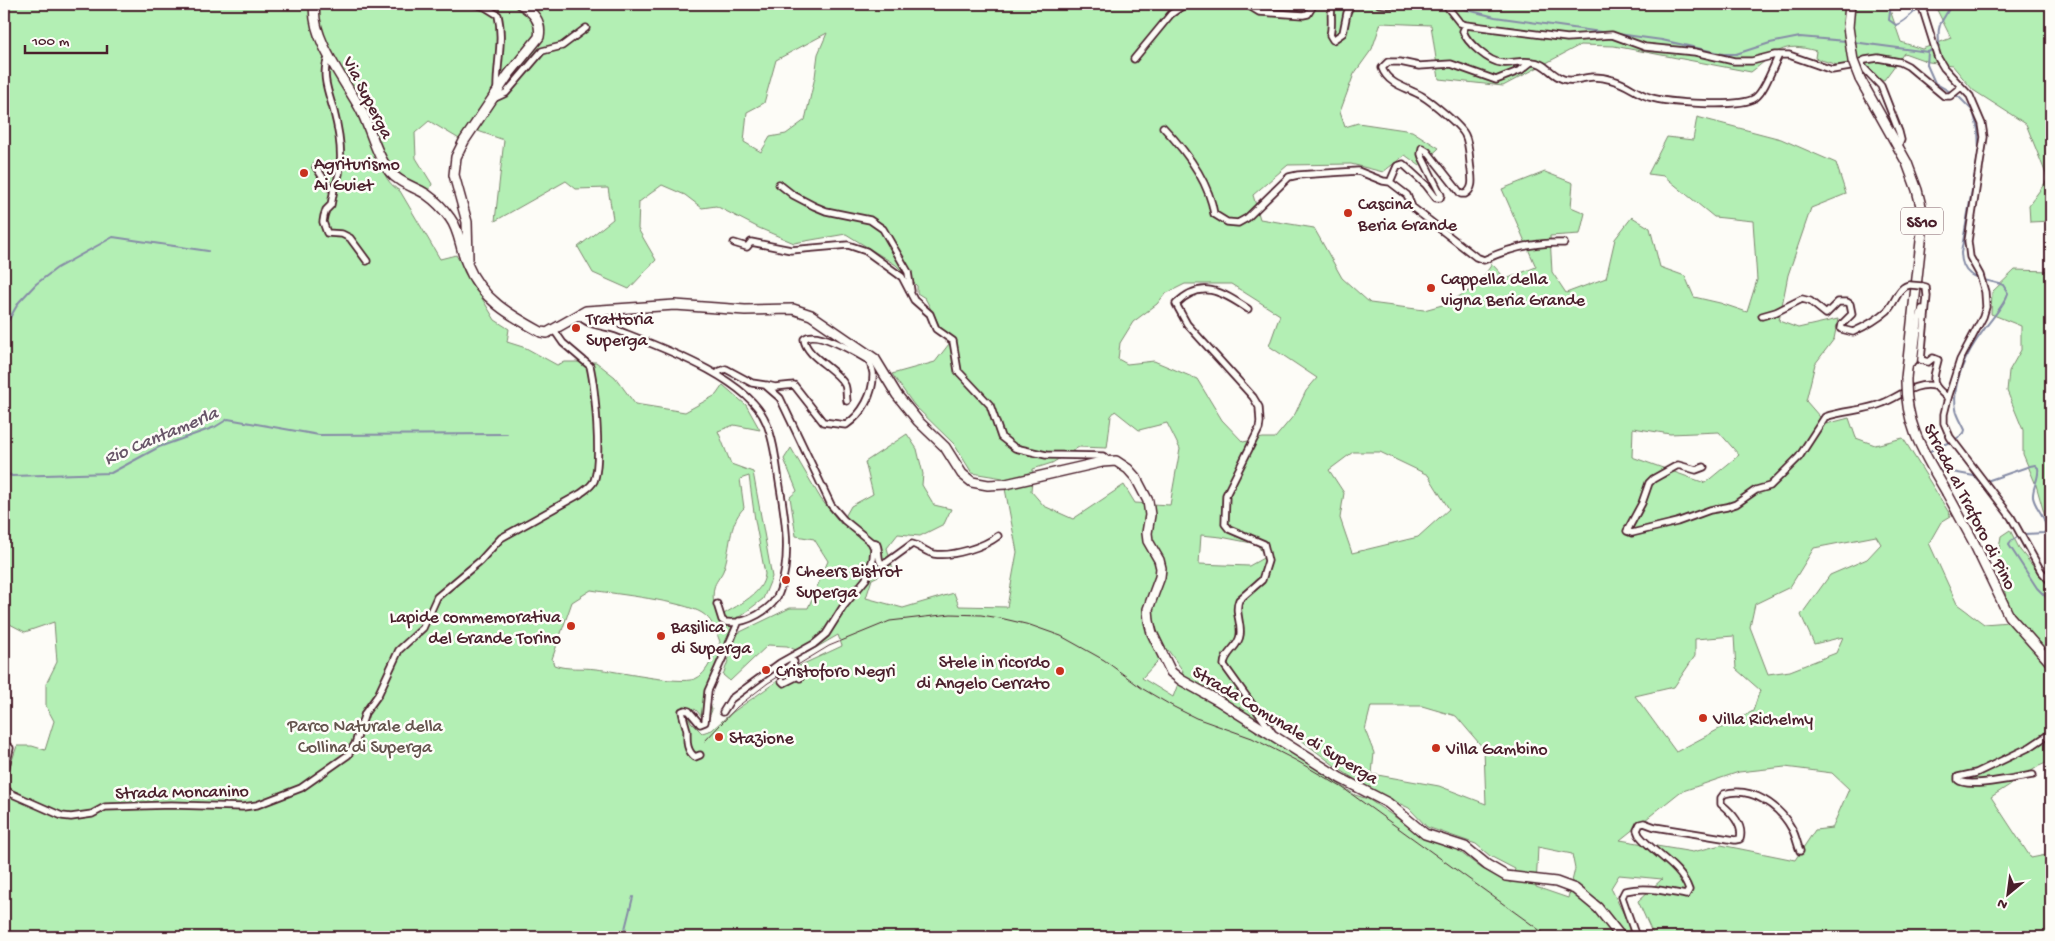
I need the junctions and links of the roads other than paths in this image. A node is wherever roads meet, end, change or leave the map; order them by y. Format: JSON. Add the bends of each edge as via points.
{"nodes":[{"id":1,"x":315,"y":4,"type":"edge"},
{"id":2,"x":475,"y":4,"type":"edge"},
{"id":3,"x":520,"y":4,"type":"edge"},
{"id":4,"x":1186,"y":4,"type":"edge"},
{"id":5,"x":1246,"y":4,"type":"edge"},
{"id":6,"x":1314,"y":4,"type":"edge"},
{"id":7,"x":1332,"y":4,"type":"edge"},
{"id":8,"x":1351,"y":4,"type":"edge"},
{"id":9,"x":1379,"y":4,"type":"edge"},
{"id":10,"x":1395,"y":4,"type":"edge"},
{"id":11,"x":1445,"y":4,"type":"edge"},
{"id":12,"x":1850,"y":4,"type":"edge"},
{"id":13,"x":1922,"y":6,"type":"edge"},
{"id":14,"x":1466,"y":25,"type":"junction"},
{"id":15,"x":586,"y":28,"type":"dead end"},
{"id":16,"x":1778,"y":55,"type":"junction"},
{"id":17,"x":330,"y":56,"type":"junction"},
{"id":18,"x":1134,"y":59,"type":"dead end"},
{"id":19,"x":1530,"y":62,"type":"junction"},
{"id":20,"x":1861,"y":63,"type":"junction"},
{"id":21,"x":1955,"y":91,"type":"junction"},
{"id":22,"x":494,"y":96,"type":"junction"},
{"id":23,"x":1163,"y":127,"type":"dead end"},
{"id":24,"x":1898,"y":147,"type":"junction"},
{"id":25,"x":316,"y":167,"type":"dead end"},
{"id":26,"x":1390,"y":182,"type":"junction"},
{"id":27,"x":779,"y":184,"type":"dead end"},
{"id":28,"x":334,"y":189,"type":"junction"},
{"id":29,"x":734,"y":243,"type":"dead end"},
{"id":30,"x":1564,"y":243,"type":"dead end"},
{"id":31,"x":367,"y":261,"type":"dead end"},
{"id":32,"x":466,"y":264,"type":"junction"},
{"id":33,"x":1927,"y":296,"type":"junction"},
{"id":34,"x":914,"y":300,"type":"junction"},
{"id":35,"x":1248,"y":309,"type":"dead end"},
{"id":36,"x":579,"y":315,"type":"junction"},
{"id":37,"x":1762,"y":316,"type":"dead end"},
{"id":38,"x":554,"y":330,"type":"junction"},
{"id":39,"x":869,"y":357,"type":"junction"},
{"id":40,"x":1908,"y":365,"type":"junction"},
{"id":41,"x":717,"y":374,"type":"junction"},
{"id":42,"x":765,"y":385,"type":"junction"},
{"id":43,"x":1935,"y":386,"type":"junction"},
{"id":44,"x":1948,"y":398,"type":"junction"},
{"id":45,"x":847,"y":401,"type":"dead end"},
{"id":46,"x":1109,"y":460,"type":"junction"},
{"id":47,"x":1704,"y":468,"type":"dead end"},
{"id":48,"x":998,"y":536,"type":"dead end"},
{"id":49,"x":871,"y":542,"type":"junction"},
{"id":50,"x":2051,"y":582,"type":"edge"},
{"id":51,"x":717,"y":604,"type":"dead end"},
{"id":52,"x":739,"y":621,"type":"junction"},
{"id":53,"x":790,"y":658,"type":"junction"},
{"id":54,"x":2051,"y":663,"type":"edge"},
{"id":55,"x":780,"y":674,"type":"dead end"},
{"id":56,"x":800,"y":678,"type":"dead end"},
{"id":57,"x":782,"y":681,"type":"dead end"},
{"id":58,"x":723,"y":712,"type":"dead end"},
{"id":59,"x":2051,"y":733,"type":"edge"},
{"id":60,"x":1276,"y":738,"type":"junction"},
{"id":61,"x":4,"y":747,"type":"edge"},
{"id":62,"x":700,"y":755,"type":"dead end"},
{"id":63,"x":2033,"y":775,"type":"dead end"},
{"id":64,"x":4,"y":776,"type":"edge"},
{"id":65,"x":4,"y":788,"type":"edge"},
{"id":66,"x":1800,"y":851,"type":"dead end"},
{"id":67,"x":1621,"y":937,"type":"edge"},
{"id":68,"x":1636,"y":937,"type":"edge"}],
"edges":[{"from":1,"to":17,"type":"street","name":"Via Superga","via":[[316,23]]},
{"from":2,"to":22,"type":"street","via":[[498,15],[500,27]]},
{"from":3,"to":22,"type":"street","via":[[533,13],[540,37]]},
{"from":4,"to":18,"type":"street","via":[[1171,14]]},
{"from":5,"to":6,"type":"street","via":[[1259,12],[1303,15],[1308,14]]},
{"from":7,"to":8,"type":"street","via":[[1330,35],[1333,40],[1343,32]]},
{"from":9,"to":10,"type":"street"},
{"from":11,"to":14,"type":"street","via":[[1460,23]]},
{"from":12,"to":24,"type":"street","name":"Strada al Traforo di Pino","number":"SS10","bridge":true,"via":[[1848,28],[1853,61]]},
{"from":13,"to":21,"type":"street","via":[[1937,53]]},
{"from":14,"to":16,"type":"street","via":[[1567,38],[1612,35],[1646,47],[1695,52],[1734,61]]},
{"from":14,"to":19,"type":"street","via":[[1463,30],[1465,38],[1492,61],[1504,64],[1521,60]]},
{"from":15,"to":22,"type":"street","via":[[562,46],[542,51],[506,93]]},
{"from":16,"to":19,"type":"street","via":[[1755,98],[1730,103],[1665,102],[1612,80],[1594,77],[1564,80],[1546,67]]},
{"from":16,"to":20,"type":"street","via":[[1789,55],[1832,70]]},
{"from":17,"to":28,"type":"street","via":[[326,83],[340,140],[340,164]]},
{"from":17,"to":32,"type":"street","name":"Via Superga","via":[[361,110],[390,172],[442,207],[454,223]]},
{"from":19,"to":26,"type":"street","via":[[1521,70],[1496,80],[1451,64],[1384,64],[1384,72],[1392,81],[1423,96],[1459,127],[1465,135],[1472,181],[1468,192],[1461,194],[1428,151],[1422,148],[1420,154],[1438,187],[1440,198],[1436,198],[1403,164],[1397,166]]},
{"from":20,"to":21,"type":"street","via":[[1878,58],[1900,62],[1944,96]]},
{"from":20,"to":24,"type":"street","via":[[1881,86],[1899,132],[1901,140]]},
{"from":21,"to":44,"type":"street","via":[[1970,96],[1982,124],[1983,154],[1968,241],[1970,257],[1985,292],[1986,307],[1960,360]]},
{"from":22,"to":32,"type":"street","via":[[456,157],[454,175],[467,222]]},
{"from":23,"to":26,"type":"street","via":[[1203,180],[1214,214],[1227,222],[1238,223],[1247,218],[1289,177],[1358,171]]},
{"from":24,"to":40,"type":"street","name":"Strada al Traforo di Pino","number":"SS10","via":[[1918,190],[1922,219]]},
{"from":25,"to":28,"type":"street","via":[[329,187]]},
{"from":26,"to":30,"type":"street","via":[[1407,195],[1412,207],[1484,260],[1516,248]]},
{"from":27,"to":34,"type":"street","via":[[814,206],[870,220],[883,229],[908,272]]},
{"from":28,"to":31,"type":"street","via":[[323,222],[327,233],[350,238]]},
{"from":29,"to":34,"type":"street","via":[[747,247],[752,242],[791,250],[848,244],[866,251],[902,277]]},
{"from":32,"to":38,"type":"street","name":"Via Superga","via":[[474,278],[504,311],[541,332],[547,334]]},
{"from":33,"to":37,"type":"street","bridge":true,"via":[[1926,287],[1905,285],[1886,311],[1853,332],[1841,329],[1852,314],[1847,302],[1838,302],[1824,314],[1810,301],[1802,299]]},
{"from":33,"to":40,"type":"street","via":[[1919,320],[1914,361]]},
{"from":33,"to":43,"type":"street","via":[[1921,360],[1926,363],[1933,358],[1938,360],[1933,381]]},
{"from":34,"to":46,"type":"street","via":[[930,314],[936,329],[952,341],[958,371],[990,405],[1001,437],[1015,448],[1046,455],[1103,456]]},
{"from":35,"to":60,"type":"street","via":[[1202,288],[1176,304],[1187,324],[1253,397],[1261,414],[1259,429],[1226,495],[1225,524],[1228,529],[1264,544],[1268,560],[1262,580],[1239,600],[1240,636],[1237,645],[1225,658],[1224,665]]},
{"from":36,"to":38,"type":"street"},
{"from":36,"to":39,"type":"street","via":[[586,311],[675,305],[745,310],[794,309],[811,315]]},
{"from":36,"to":41,"type":"street","via":[[587,322],[620,331]]},
{"from":38,"to":65,"type":"street","name":"Strada Moncanino","via":[[563,343],[590,366],[596,404],[594,480],[580,494],[501,538],[480,561],[437,597],[423,628],[399,650],[378,695],[365,713],[348,755],[300,788],[243,808],[105,807],[92,814],[70,817]]},
{"from":39,"to":42,"type":"street","via":[[873,374],[865,405],[861,413],[846,425],[823,422],[794,385]]},
{"from":39,"to":45,"type":"street","via":[[832,341],[809,336],[804,338],[809,351],[831,368],[845,386]]},
{"from":39,"to":46,"type":"street","via":[[881,366],[908,408],[972,482],[1006,484]]},
{"from":40,"to":54,"type":"street","name":"Strada al Traforo di Pino","number":"SS10","bridge":true,"via":[[1906,398],[1910,423],[2009,616]]},
{"from":41,"to":42,"type":"street","via":[[726,369],[752,383]]},
{"from":41,"to":52,"type":"street","via":[[742,390],[758,406],[766,422],[787,528],[786,560],[778,598],[764,611]]},
{"from":42,"to":49,"type":"street","via":[[780,398],[831,505]]},
{"from":43,"to":44,"type":"street"},
{"from":43,"to":47,"type":"street","via":[[1912,388],[1874,406],[1825,417],[1801,454],[1774,482],[1736,504],[1632,533],[1627,531],[1653,479],[1678,465],[1696,470]]},
{"from":44,"to":50,"type":"street","via":[[1944,423],[1950,437],[1991,491]]},
{"from":46,"to":60,"type":"street","name":"Strada Comunale di Superga","via":[[1128,469],[1148,502],[1150,515],[1146,533],[1161,568],[1148,609],[1149,621],[1171,672]]},
{"from":48,"to":49,"type":"street","via":[[978,548],[945,554],[927,552],[912,544],[881,563],[878,546]]},
{"from":49,"to":53,"type":"street","via":[[873,559],[866,579],[826,634]]},
{"from":51,"to":52,"type":"street","via":[[722,620]]},
{"from":52,"to":62,"type":"street","via":[[709,687],[705,722],[700,724],[689,711],[682,711],[687,744],[695,757]]},
{"from":53,"to":55,"type":"street","via":[[794,662]]},
{"from":53,"to":58,"type":"street","via":[[731,698]]},
{"from":56,"to":57,"type":"street"},
{"from":59,"to":63,"type":"street","via":[[2030,747],[1958,777],[1958,780],[1976,783]]},
{"from":60,"to":67,"type":"street","name":"Strada Comunale di Superga","via":[[1388,803],[1426,834],[1465,848],[1501,874],[1556,882],[1574,889],[1598,908]]},
{"from":61,"to":64,"type":"street","via":[[10,748]]},
{"from":66,"to":68,"type":"street","via":[[1792,828],[1783,815],[1758,797],[1740,791],[1724,794],[1721,804],[1736,819],[1742,833],[1740,840],[1640,824],[1639,835],[1678,872],[1689,890],[1686,895],[1647,888],[1625,891],[1622,897]]}]}
